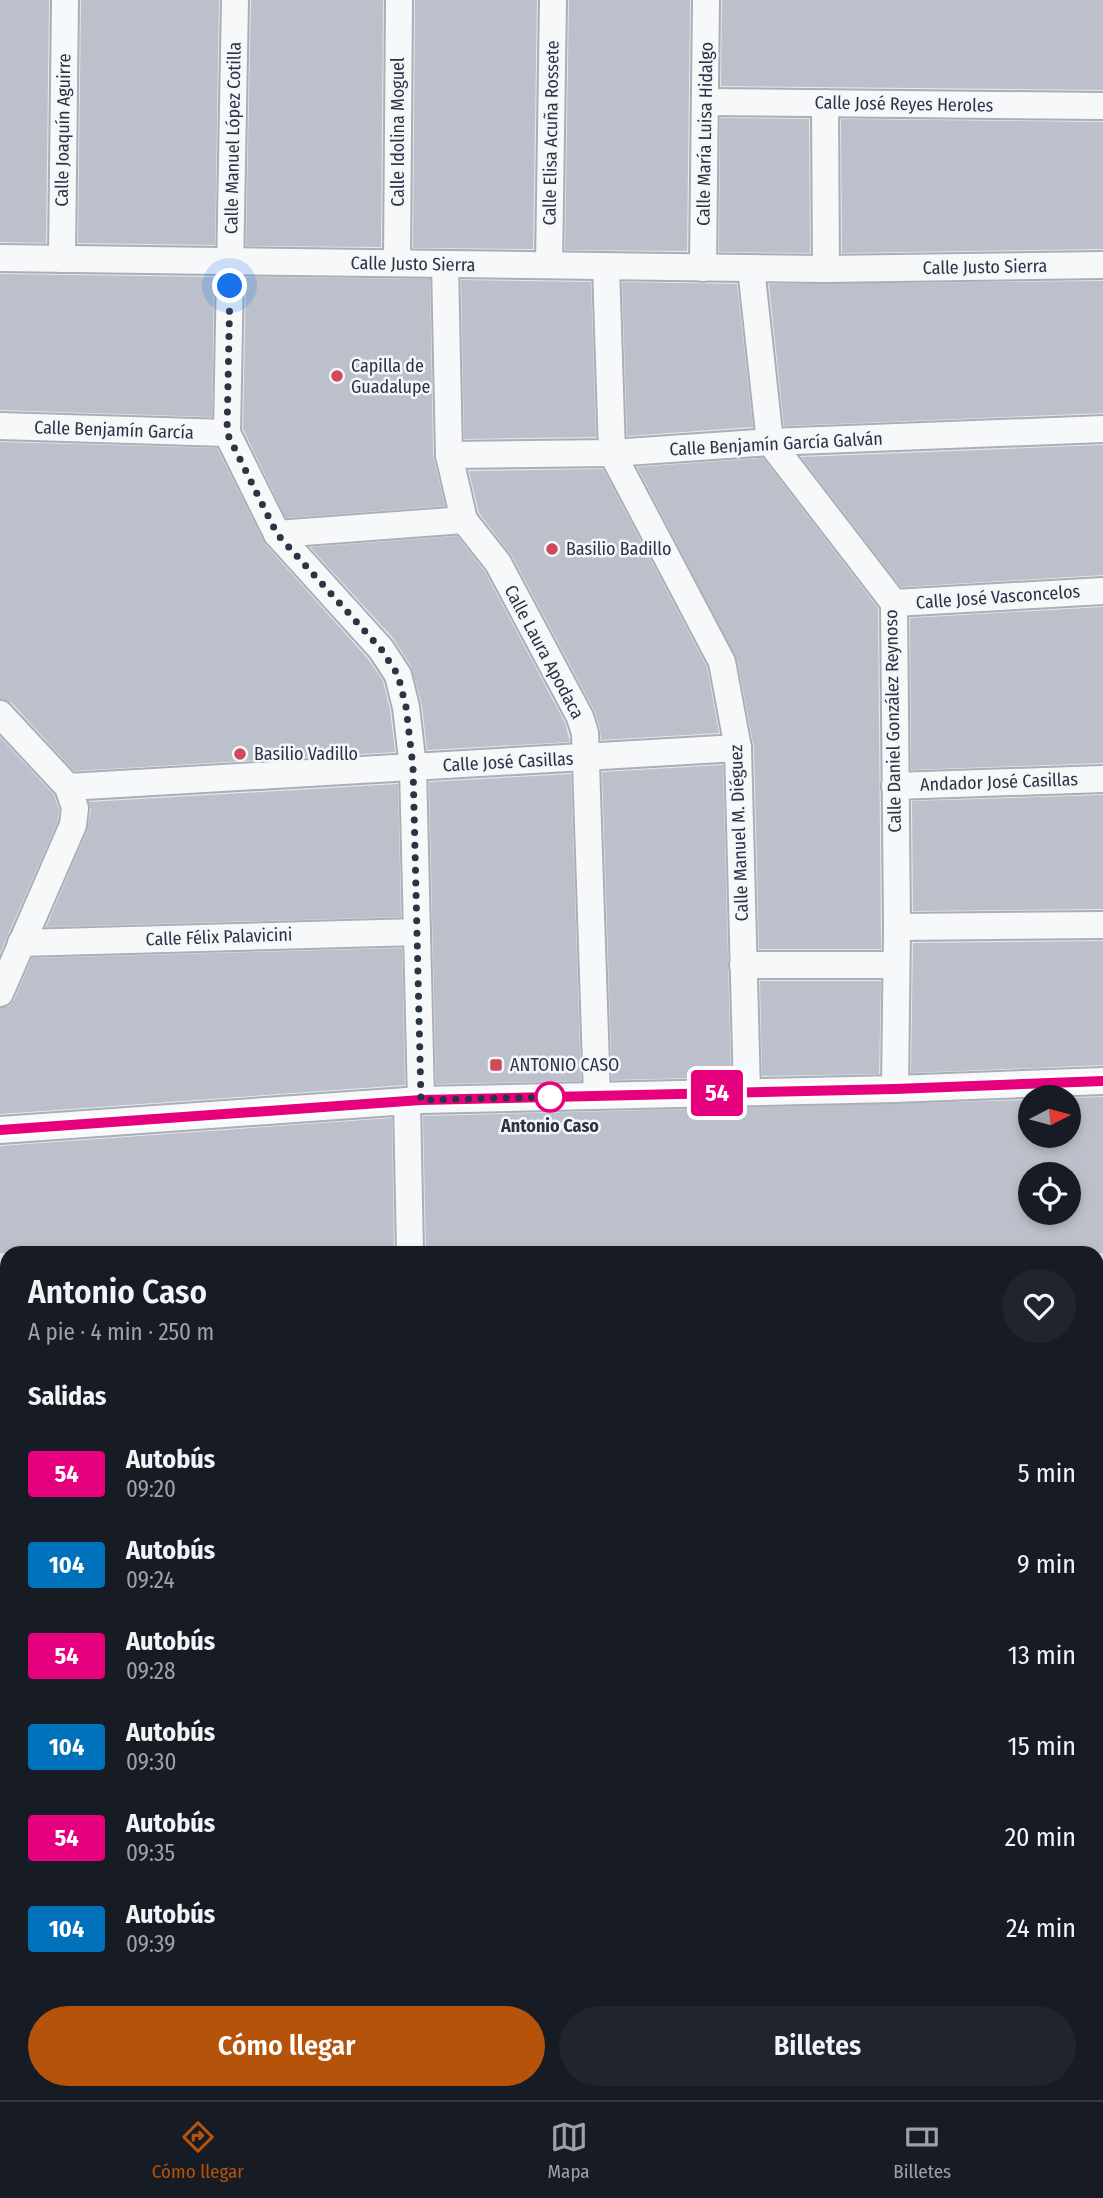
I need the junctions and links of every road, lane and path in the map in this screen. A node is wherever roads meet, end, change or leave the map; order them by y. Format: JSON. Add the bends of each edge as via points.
{"nodes":[{"id":1,"x":65,"y":0,"type":"edge"},
{"id":2,"x":235,"y":0,"type":"edge"},
{"id":3,"x":399,"y":0,"type":"edge"},
{"id":4,"x":553,"y":0,"type":"edge"},
{"id":5,"x":706,"y":0,"type":"edge"},
{"id":6,"x":705,"y":102,"type":"junction"},
{"id":7,"x":825,"y":103,"type":"junction"},
{"id":8,"x":1103,"y":106,"type":"edge"},
{"id":9,"x":0,"y":258,"type":"edge"},
{"id":10,"x":62,"y":259,"type":"junction"},
{"id":11,"x":231,"y":261,"type":"junction"},
{"id":12,"x":397,"y":263,"type":"junction"},
{"id":13,"x":445,"y":264,"type":"junction"},
{"id":14,"x":549,"y":265,"type":"junction"},
{"id":15,"x":1103,"y":265,"type":"edge"},
{"id":16,"x":606,"y":266,"type":"junction"},
{"id":17,"x":703,"y":268,"type":"junction"},
{"id":18,"x":751,"y":268,"type":"junction"},
{"id":19,"x":826,"y":269,"type":"junction"},
{"id":20,"x":0,"y":426,"type":"edge"},
{"id":21,"x":1103,"y":429,"type":"edge"},
{"id":22,"x":227,"y":433,"type":"junction"},
{"id":23,"x":770,"y":442,"type":"junction"},
{"id":24,"x":612,"y":453,"type":"junction"},
{"id":25,"x":449,"y":454,"type":"junction"},
{"id":26,"x":464,"y":520,"type":"junction"},
{"id":27,"x":277,"y":534,"type":"junction"},
{"id":28,"x":1103,"y":591,"type":"edge"},
{"id":29,"x":894,"y":603,"type":"junction"},
{"id":30,"x":0,"y":714,"type":"edge"},
{"id":31,"x":738,"y":748,"type":"junction"},
{"id":32,"x":586,"y":758,"type":"junction"},
{"id":33,"x":413,"y":767,"type":"junction"},
{"id":34,"x":1103,"y":779,"type":"edge"},
{"id":35,"x":895,"y":786,"type":"junction"},
{"id":36,"x":71,"y":798,"type":"junction"},
{"id":37,"x":1103,"y":925,"type":"edge"},
{"id":38,"x":897,"y":926,"type":"junction"},
{"id":39,"x":418,"y":932,"type":"junction"},
{"id":40,"x":11,"y":953,"type":"edge"},
{"id":41,"x":743,"y":965,"type":"junction"},
{"id":42,"x":896,"y":965,"type":"junction"},
{"id":43,"x":0,"y":993,"type":"edge"},
{"id":44,"x":1103,"y":1081,"type":"edge"},
{"id":45,"x":895,"y":1089,"type":"junction"},
{"id":46,"x":747,"y":1092,"type":"junction"},
{"id":47,"x":597,"y":1096,"type":"junction"},
{"id":48,"x":414,"y":1101,"type":"junction"},
{"id":49,"x":0,"y":1130,"type":"edge"},
{"id":50,"x":410,"y":1246,"type":"edge"}],
"edges":[{"from":1,"to":10,"type":"street","name":"Calle Joaquín Aguirre"},
{"from":2,"to":11,"type":"street","name":"Calle Manuel López Cotilla"},
{"from":3,"to":12,"type":"street","name":"Calle Idolina Moguel"},
{"from":4,"to":14,"type":"street","name":"Calle Elisa Acuña Rossete"},
{"from":5,"to":6,"type":"street","name":"Calle María Luisa Hidalgo"},
{"from":6,"to":7,"type":"street","name":"Calle José Reyes Heroles"},
{"from":6,"to":17,"type":"street","name":"Calle María Luisa Hidalgo"},
{"from":7,"to":8,"type":"street","name":"Calle José Reyes Heroles"},
{"from":7,"to":19,"type":"street"},
{"from":9,"to":10,"type":"street","name":"Calle Justo Sierra"},
{"from":10,"to":11,"type":"street","name":"Calle Justo Sierra"},
{"from":11,"to":12,"type":"street","name":"Calle Justo Sierra"},
{"from":11,"to":22,"type":"street","name":"Calle Manuel López Cotilla"},
{"from":12,"to":13,"type":"street","name":"Calle Justo Sierra"},
{"from":13,"to":14,"type":"street","name":"Calle Justo Sierra"},
{"from":13,"to":25,"type":"street","name":"Calle Laura Apodaca"},
{"from":14,"to":16,"type":"street","name":"Calle Justo Sierra"},
{"from":15,"to":19,"type":"street","name":"Calle Justo Sierra"},
{"from":16,"to":17,"type":"street","name":"Calle Justo Sierra"},
{"from":16,"to":24,"type":"street","name":"Calle Manuel M. Diéguez"},
{"from":17,"to":18,"type":"street","name":"Calle Justo Sierra"},
{"from":18,"to":19,"type":"street","name":"Calle Justo Sierra"},
{"from":18,"to":23,"type":"street"},
{"from":20,"to":22,"type":"street","name":"Calle Benjamín García"},
{"from":21,"to":23,"type":"street","name":"Calle Benjamín García Galván"},
{"from":22,"to":27,"type":"street","name":"Calle Manuel López Cotilla"},
{"from":23,"to":24,"type":"street","name":"Calle Benjamín García Galván"},
{"from":23,"to":29,"type":"street","name":"Calle Daniel González Reynoso"},
{"from":24,"to":25,"type":"street","name":"Calle Benjamín García Galván"},
{"from":24,"to":31,"type":"street","name":"Calle Manuel M. Diéguez","via":[[722,662]]},
{"from":25,"to":26,"type":"street","name":"Calle Laura Apodaca"},
{"from":26,"to":27,"type":"street"},
{"from":26,"to":32,"type":"street","name":"Calle Laura Apodaca","via":[[498,563],[580,717]]},
{"from":27,"to":33,"type":"street","name":"Calle Manuel López Cotilla","via":[[381,649],[398,675]]},
{"from":28,"to":29,"type":"street","name":"Calle José Vasconcelos"},
{"from":29,"to":35,"type":"street","name":"Calle Daniel González Reynoso"},
{"from":30,"to":36,"type":"street"},
{"from":31,"to":32,"type":"street","name":"Calle José Casillas"},
{"from":31,"to":41,"type":"street","name":"Calle Manuel M. Diéguez"},
{"from":32,"to":33,"type":"street","name":"Calle José Casillas"},
{"from":32,"to":47,"type":"street","name":"Calle Laura Apodaca"},
{"from":33,"to":36,"type":"street","name":"Calle José Casillas"},
{"from":33,"to":39,"type":"street","name":"Calle Manuel López Cotilla"},
{"from":34,"to":35,"type":"street","name":"Andador José Casillas"},
{"from":35,"to":38,"type":"street","name":"Calle Daniel González Reynoso"},
{"from":36,"to":40,"type":"street","via":[[73,825]]},
{"from":37,"to":38,"type":"street"},
{"from":38,"to":42,"type":"street","name":"Calle Daniel González Reynoso"},
{"from":39,"to":40,"type":"street","name":"Calle Félix Palavicini"},
{"from":39,"to":48,"type":"street","name":"Calle Manuel López Cotilla"},
{"from":40,"to":43,"type":"street"},
{"from":41,"to":42,"type":"street"},
{"from":41,"to":46,"type":"street","name":"Calle Manuel M. Diéguez"},
{"from":42,"to":45,"type":"street","name":"Calle Daniel González Reynoso"},
{"from":44,"to":45,"type":"street"},
{"from":45,"to":46,"type":"street"},
{"from":46,"to":47,"type":"street"},
{"from":47,"to":48,"type":"street"},
{"from":48,"to":49,"type":"street"},
{"from":48,"to":50,"type":"street","name":"Calle Manuel López Cotilla"}]}
